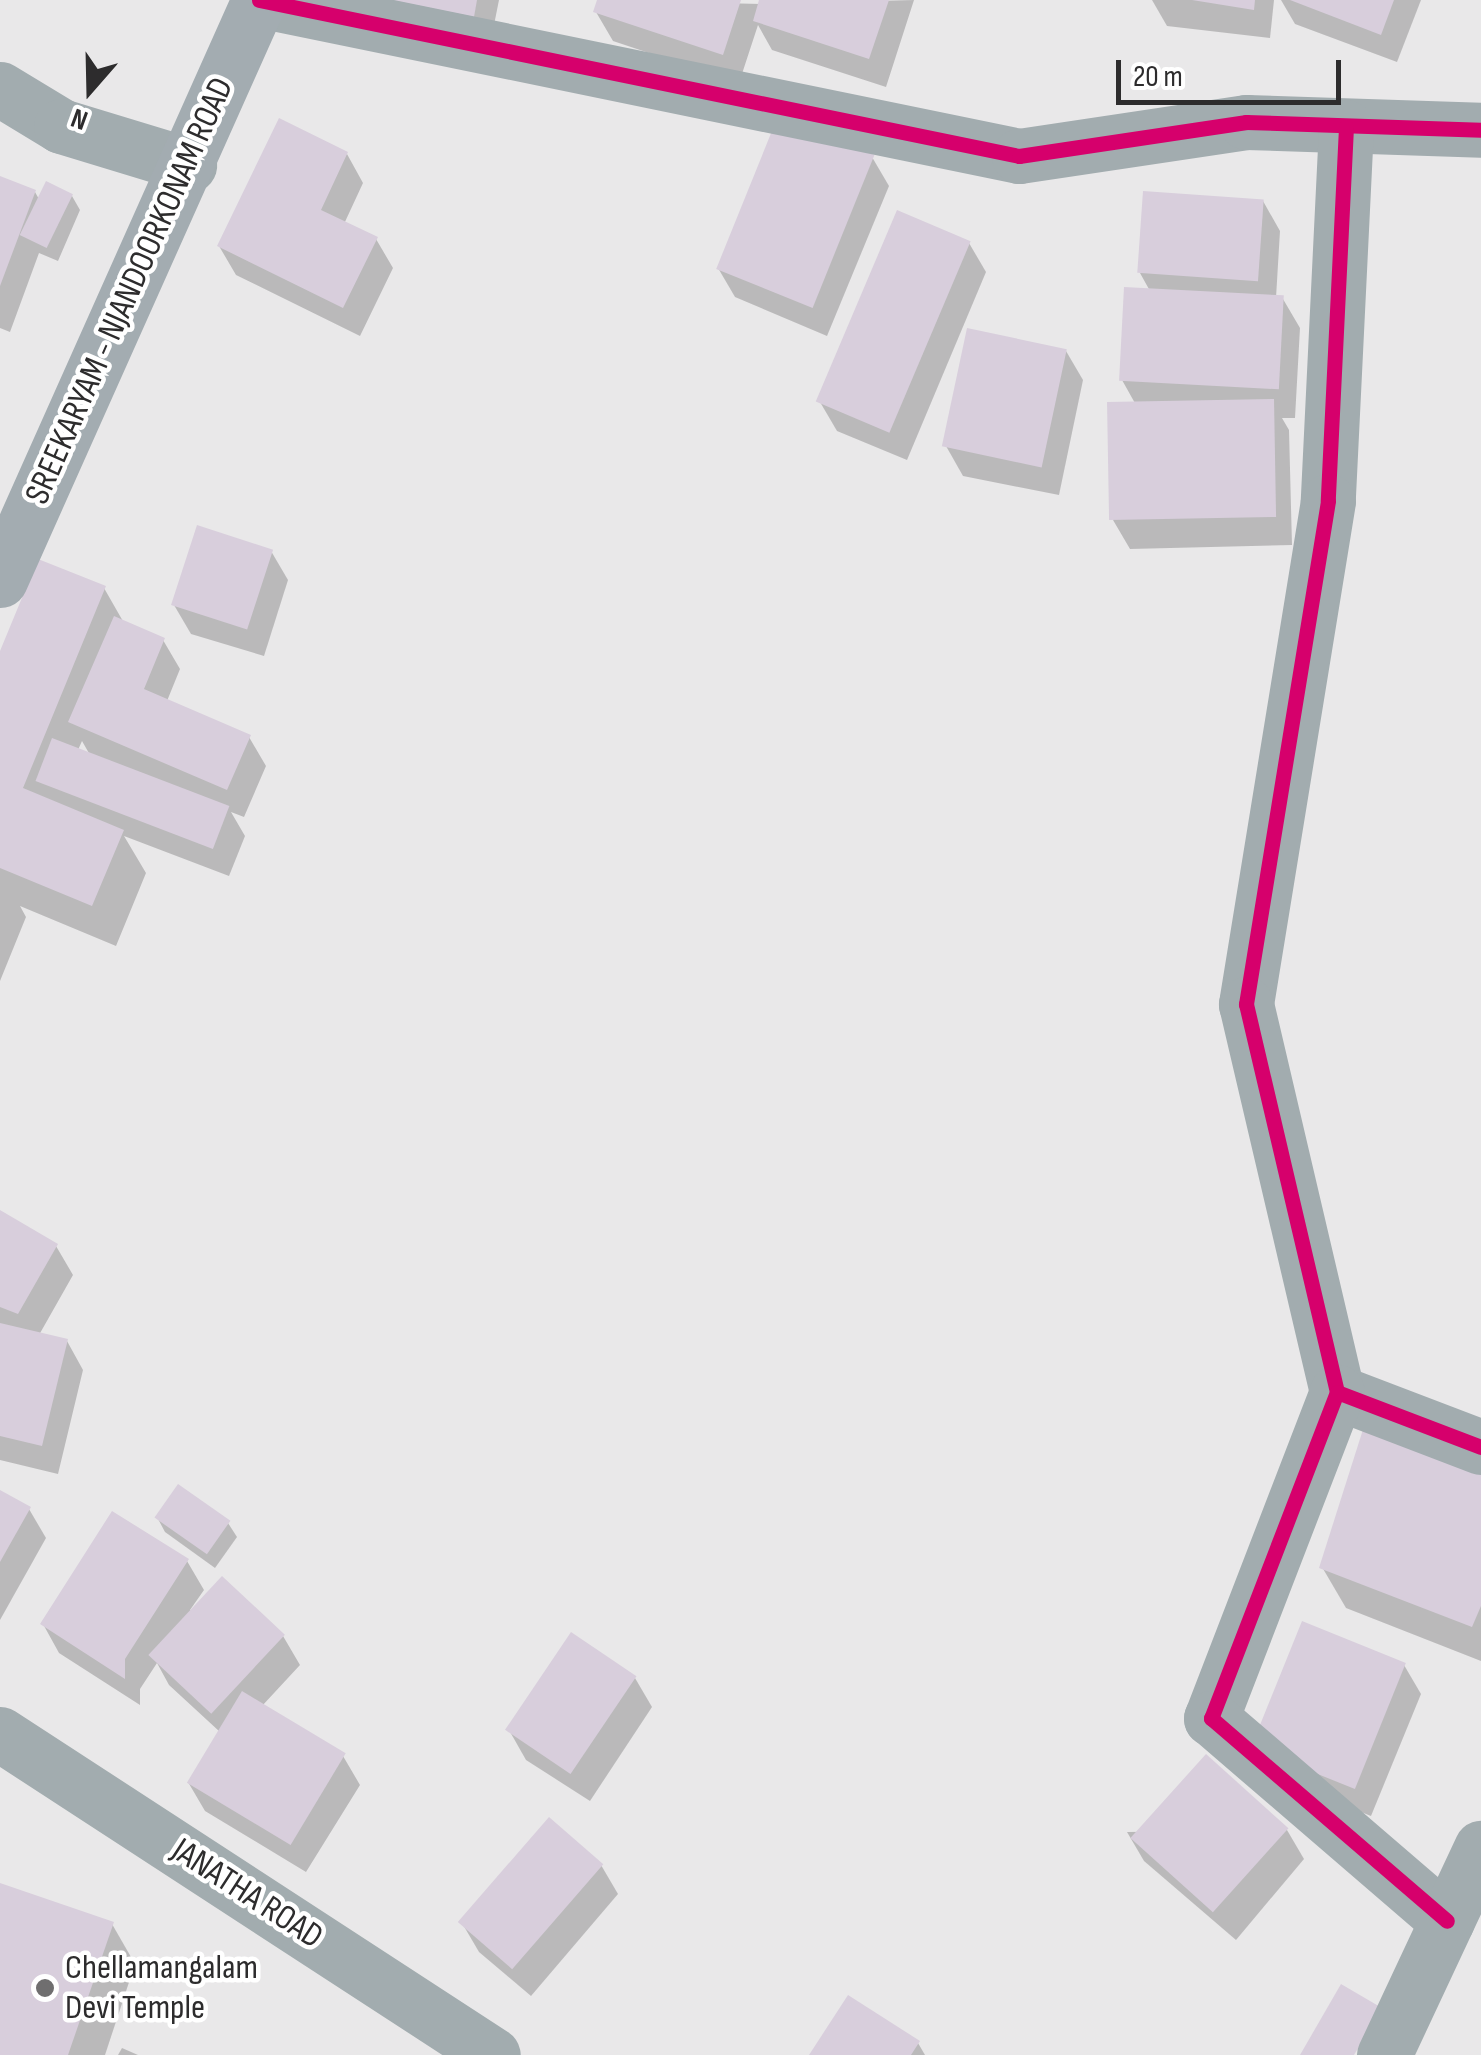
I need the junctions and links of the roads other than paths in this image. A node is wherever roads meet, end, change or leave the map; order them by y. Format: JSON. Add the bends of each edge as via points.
{"nodes":[{"id":1,"x":258,"y":0,"type":"edge"},
{"id":2,"x":0,"y":89,"type":"edge"},
{"id":3,"x":1346,"y":127,"type":"junction"},
{"id":4,"x":1481,"y":130,"type":"edge"},
{"id":5,"x":190,"y":164,"type":"junction"},
{"id":6,"x":0,"y":580,"type":"edge"},
{"id":7,"x":1337,"y":1392,"type":"junction"},
{"id":8,"x":1481,"y":1446,"type":"edge"},
{"id":9,"x":0,"y":1734,"type":"edge"},
{"id":10,"x":1481,"y":1848,"type":"edge"},
{"id":11,"x":1446,"y":1922,"type":"junction"},
{"id":12,"x":493,"y":2055,"type":"edge"},
{"id":13,"x":1384,"y":2055,"type":"edge"}],
"edges":[{"from":1,"to":3,"type":"street","via":[[1019,156],[1246,122]]},
{"from":1,"to":5,"type":"main road","name":"SREEKARYAM - NJANDOORKONAM ROAD"},
{"from":2,"to":5,"type":"street","via":[[61,126]]},
{"from":3,"to":4,"type":"street"},
{"from":3,"to":7,"type":"street","via":[[1328,500],[1246,1004]]},
{"from":5,"to":6,"type":"main road","name":"SREEKARYAM - NJANDOORKONAM ROAD"},
{"from":7,"to":8,"type":"street"},
{"from":7,"to":11,"type":"street","via":[[1210,1718]]},
{"from":9,"to":12,"type":"street","name":"JANATHA ROAD"},
{"from":10,"to":11,"type":"street"},
{"from":11,"to":13,"type":"street"}]}
